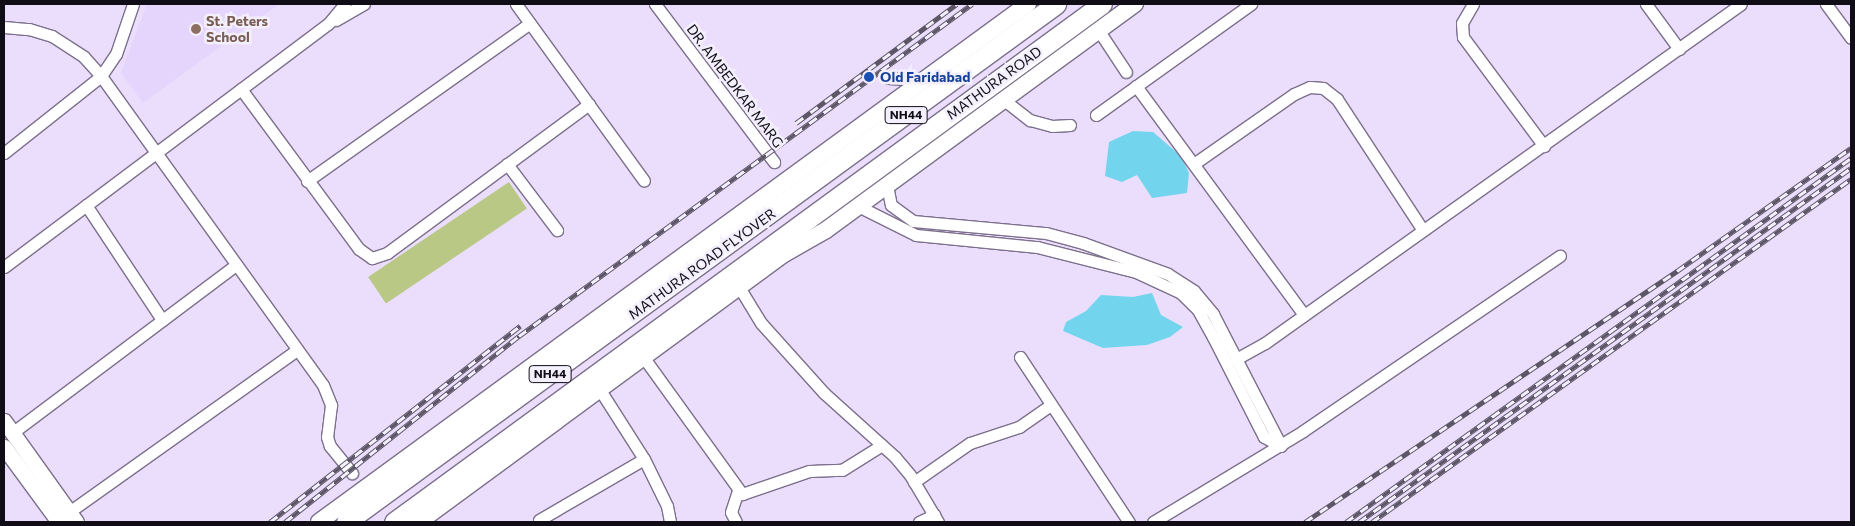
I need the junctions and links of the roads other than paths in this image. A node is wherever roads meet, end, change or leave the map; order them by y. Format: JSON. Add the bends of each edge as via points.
{"nodes":[{"id":1,"x":133,"y":4,"type":"edge"},
{"id":2,"x":345,"y":4,"type":"edge"},
{"id":3,"x":364,"y":4,"type":"edge"},
{"id":4,"x":516,"y":4,"type":"edge"},
{"id":5,"x":655,"y":4,"type":"edge"},
{"id":6,"x":1028,"y":4,"type":"edge"},
{"id":7,"x":1056,"y":4,"type":"edge"},
{"id":8,"x":1102,"y":4,"type":"edge"},
{"id":9,"x":1135,"y":4,"type":"edge"},
{"id":10,"x":1251,"y":4,"type":"edge"},
{"id":11,"x":1646,"y":4,"type":"edge"},
{"id":12,"x":1742,"y":4,"type":"edge"},
{"id":13,"x":1826,"y":4,"type":"edge"},
{"id":14,"x":1468,"y":5,"type":"edge"},
{"id":15,"x":530,"y":23,"type":"junction"},
{"id":16,"x":328,"y":24,"type":"junction"},
{"id":17,"x":4,"y":27,"type":"edge"},
{"id":18,"x":1099,"y":31,"type":"junction"},
{"id":19,"x":1851,"y":38,"type":"edge"},
{"id":20,"x":1679,"y":49,"type":"junction"},
{"id":21,"x":1126,"y":72,"type":"dead end"},
{"id":22,"x":101,"y":76,"type":"junction"},
{"id":23,"x":888,"y":78,"type":"dead end"},
{"id":24,"x":923,"y":80,"type":"junction"},
{"id":25,"x":1136,"y":86,"type":"junction"},
{"id":26,"x":241,"y":89,"type":"junction"},
{"id":27,"x":1004,"y":100,"type":"junction"},
{"id":28,"x":589,"y":104,"type":"junction"},
{"id":29,"x":1096,"y":115,"type":"dead end"},
{"id":30,"x":1070,"y":125,"type":"dead end"},
{"id":31,"x":1544,"y":146,"type":"junction"},
{"id":32,"x":4,"y":153,"type":"edge"},
{"id":33,"x":155,"y":153,"type":"junction"},
{"id":34,"x":774,"y":162,"type":"dead end"},
{"id":35,"x":1195,"y":162,"type":"junction"},
{"id":36,"x":507,"y":164,"type":"junction"},
{"id":37,"x":862,"y":180,"type":"junction"},
{"id":38,"x":307,"y":181,"type":"junction"},
{"id":39,"x":644,"y":181,"type":"dead end"},
{"id":40,"x":887,"y":185,"type":"junction"},
{"id":41,"x":86,"y":205,"type":"junction"},
{"id":42,"x":858,"y":206,"type":"junction"},
{"id":43,"x":1422,"y":229,"type":"junction"},
{"id":44,"x":557,"y":230,"type":"dead end"},
{"id":45,"x":793,"y":249,"type":"junction"},
{"id":46,"x":1560,"y":256,"type":"dead end"},
{"id":47,"x":236,"y":265,"type":"junction"},
{"id":48,"x":4,"y":266,"type":"edge"},
{"id":49,"x":739,"y":287,"type":"junction"},
{"id":50,"x":1304,"y":315,"type":"junction"},
{"id":51,"x":162,"y":320,"type":"junction"},
{"id":52,"x":297,"y":350,"type":"junction"},
{"id":53,"x":1020,"y":357,"type":"dead end"},
{"id":54,"x":644,"y":358,"type":"junction"},
{"id":55,"x":1236,"y":359,"type":"junction"},
{"id":56,"x":600,"y":390,"type":"junction"},
{"id":57,"x":1051,"y":405,"type":"junction"},
{"id":58,"x":8,"y":427,"type":"edge"},
{"id":59,"x":882,"y":445,"type":"junction"},
{"id":60,"x":1281,"y":446,"type":"junction"},
{"id":61,"x":4,"y":447,"type":"edge"},
{"id":62,"x":644,"y":459,"type":"junction"},
{"id":63,"x":352,"y":473,"type":"dead end"},
{"id":64,"x":914,"y":482,"type":"junction"},
{"id":65,"x":738,"y":491,"type":"junction"},
{"id":66,"x":68,"y":519,"type":"edge"},
{"id":67,"x":936,"y":519,"type":"edge"},
{"id":68,"x":539,"y":520,"type":"dead end"},
{"id":69,"x":319,"y":522,"type":"edge"},
{"id":70,"x":346,"y":522,"type":"edge"},
{"id":71,"x":394,"y":522,"type":"edge"},
{"id":72,"x":419,"y":522,"type":"edge"},
{"id":73,"x":670,"y":522,"type":"edge"},
{"id":74,"x":736,"y":522,"type":"edge"},
{"id":75,"x":919,"y":522,"type":"edge"},
{"id":76,"x":1129,"y":522,"type":"edge"},
{"id":77,"x":1153,"y":522,"type":"edge"}],
"edges":[{"from":1,"to":22,"type":"street","via":[[116,54]]},
{"from":2,"to":16,"type":"street"},
{"from":3,"to":16,"type":"street"},
{"from":4,"to":15,"type":"street"},
{"from":5,"to":34,"type":"street","name":"DR. AMBEDKAR MARG"},
{"from":6,"to":24,"type":"main road"},
{"from":7,"to":70,"type":"highway","name":"MATHURA ROAD FLYOVER","number":"NH44"},
{"from":8,"to":37,"type":"highway","name":"MATHURA ROAD","number":"NH44"},
{"from":9,"to":18,"type":"main road"},
{"from":10,"to":25,"type":"street"},
{"from":11,"to":20,"type":"street"},
{"from":12,"to":20,"type":"street"},
{"from":13,"to":19,"type":"street"},
{"from":14,"to":31,"type":"street","via":[[1462,23],[1463,36]]},
{"from":15,"to":28,"type":"street"},
{"from":15,"to":38,"type":"street"},
{"from":16,"to":26,"type":"street"},
{"from":17,"to":22,"type":"street","via":[[29,29],[52,36],[84,57]]},
{"from":18,"to":21,"type":"street"},
{"from":18,"to":27,"type":"main road"},
{"from":20,"to":31,"type":"street"},
{"from":22,"to":32,"type":"street"},
{"from":22,"to":33,"type":"street"},
{"from":23,"to":24,"type":"street"},
{"from":24,"to":69,"type":"main road"},
{"from":25,"to":29,"type":"street"},
{"from":25,"to":35,"type":"street"},
{"from":26,"to":33,"type":"street"},
{"from":26,"to":38,"type":"street"},
{"from":27,"to":30,"type":"street","via":[[1030,120],[1052,126]]},
{"from":27,"to":40,"type":"main road"},
{"from":28,"to":36,"type":"street"},
{"from":28,"to":39,"type":"street"},
{"from":31,"to":43,"type":"street"},
{"from":33,"to":41,"type":"street"},
{"from":33,"to":47,"type":"street"},
{"from":35,"to":43,"type":"street","via":[[1294,94],[1310,87],[1323,88],[1338,99]]},
{"from":35,"to":50,"type":"street"},
{"from":36,"to":38,"type":"street","via":[[379,258],[366,255],[359,248]]},
{"from":36,"to":44,"type":"street"},
{"from":37,"to":45,"type":"highway"},
{"from":37,"to":71,"type":"highway","name":"MATHURA ROAD FLYOVER","number":"NH44"},
{"from":40,"to":42,"type":"main road"},
{"from":40,"to":55,"type":"street","via":[[890,206],[914,221],[1046,234],[1083,243],[1168,274],[1194,291],[1213,314]]},
{"from":41,"to":48,"type":"street"},
{"from":41,"to":51,"type":"street"},
{"from":42,"to":45,"type":"main road"},
{"from":42,"to":60,"type":"street","via":[[916,235],[1037,247],[1136,272],[1181,293],[1198,310],[1264,437]]},
{"from":43,"to":50,"type":"street"},
{"from":45,"to":49,"type":"main road"},
{"from":46,"to":60,"type":"street"},
{"from":47,"to":51,"type":"street"},
{"from":47,"to":52,"type":"street"},
{"from":49,"to":54,"type":"main road"},
{"from":49,"to":59,"type":"street","via":[[761,323],[824,393]]},
{"from":50,"to":55,"type":"street"},
{"from":51,"to":58,"type":"street"},
{"from":52,"to":63,"type":"street","via":[[330,397],[327,437]]},
{"from":52,"to":66,"type":"street"},
{"from":53,"to":57,"type":"street"},
{"from":54,"to":56,"type":"main road"},
{"from":54,"to":65,"type":"street"},
{"from":55,"to":60,"type":"street"},
{"from":56,"to":62,"type":"street"},
{"from":56,"to":72,"type":"main road"},
{"from":57,"to":64,"type":"street","via":[[1019,427],[970,443]]},
{"from":57,"to":76,"type":"street"},
{"from":58,"to":66,"type":"street"},
{"from":59,"to":64,"type":"street"},
{"from":59,"to":65,"type":"street","via":[[842,470],[809,472],[747,494]]},
{"from":60,"to":77,"type":"street"},
{"from":61,"to":66,"type":"street"},
{"from":62,"to":68,"type":"street"},
{"from":62,"to":73,"type":"street","via":[[667,506]]},
{"from":64,"to":67,"type":"street"},
{"from":65,"to":74,"type":"street","via":[[731,512]]},
{"from":67,"to":75,"type":"street"}]}
